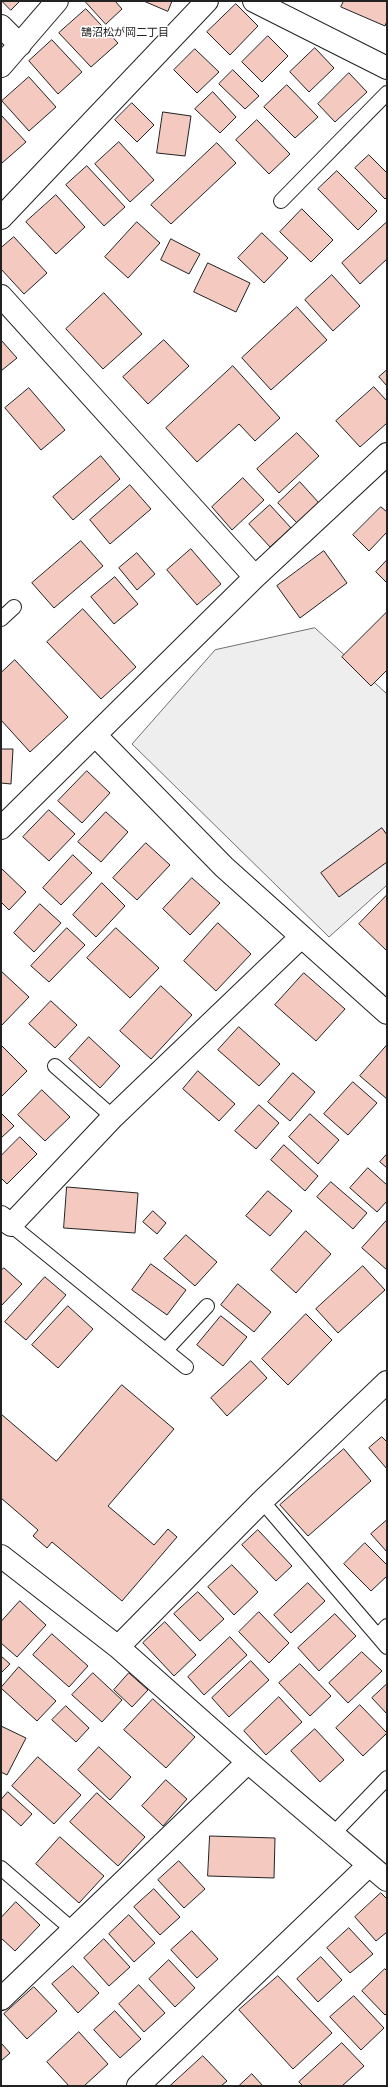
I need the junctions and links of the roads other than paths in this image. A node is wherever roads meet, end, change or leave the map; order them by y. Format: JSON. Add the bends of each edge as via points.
{"nodes":[{"id":1,"x":57,"y":1,"type":"edge"},
{"id":2,"x":207,"y":1,"type":"edge"},
{"id":3,"x":254,"y":1,"type":"edge"},
{"id":4,"x":1,"y":26,"type":"edge"},
{"id":5,"x":20,"y":45,"type":"junction"},
{"id":6,"x":1,"y":66,"type":"edge"},
{"id":7,"x":387,"y":68,"type":"edge"},
{"id":8,"x":387,"y":93,"type":"edge"},
{"id":9,"x":281,"y":201,"type":"dead end"},
{"id":10,"x":1,"y":218,"type":"edge"},
{"id":11,"x":1,"y":296,"type":"edge"},
{"id":12,"x":384,"y":462,"type":"edge"},
{"id":13,"x":255,"y":576,"type":"junction"},
{"id":14,"x":14,"y":607,"type":"dead end"},
{"id":15,"x":1,"y":619,"type":"edge"},
{"id":16,"x":95,"y":735,"type":"junction"},
{"id":17,"x":1,"y":828,"type":"edge"},
{"id":18,"x":301,"y":937,"type":"junction"},
{"id":19,"x":387,"y":1013,"type":"edge"},
{"id":20,"x":55,"y":1066,"type":"dead end"},
{"id":21,"x":113,"y":1117,"type":"junction"},
{"id":22,"x":6,"y":1221,"type":"edge"},
{"id":23,"x":207,"y":1306,"type":"dead end"},
{"id":24,"x":166,"y":1350,"type":"junction"},
{"id":25,"x":186,"y":1367,"type":"dead end"},
{"id":26,"x":387,"y":1382,"type":"edge"},
{"id":27,"x":262,"y":1501,"type":"junction"},
{"id":28,"x":1,"y":1556,"type":"edge"},
{"id":29,"x":382,"y":1631,"type":"edge"},
{"id":30,"x":118,"y":1647,"type":"junction"},
{"id":31,"x":387,"y":1647,"type":"edge"},
{"id":32,"x":248,"y":1762,"type":"junction"},
{"id":33,"x":387,"y":1778,"type":"edge"},
{"id":34,"x":333,"y":1834,"type":"junction"},
{"id":35,"x":369,"y":1865,"type":"junction"},
{"id":36,"x":1,"y":1868,"type":"edge"},
{"id":37,"x":387,"y":1880,"type":"edge"},
{"id":38,"x":73,"y":1930,"type":"junction"},
{"id":39,"x":1,"y":1999,"type":"edge"},
{"id":40,"x":138,"y":2086,"type":"edge"}],
"edges":[{"from":1,"to":5,"type":"street"},
{"from":2,"to":10,"type":"street"},
{"from":3,"to":7,"type":"street"},
{"from":4,"to":5,"type":"street"},
{"from":5,"to":6,"type":"street"},
{"from":8,"to":9,"type":"lane"},
{"from":11,"to":13,"type":"street"},
{"from":12,"to":13,"type":"street"},
{"from":13,"to":16,"type":"street"},
{"from":14,"to":15,"type":"lane"},
{"from":16,"to":17,"type":"street"},
{"from":16,"to":18,"type":"street","via":[[224,867]]},
{"from":18,"to":19,"type":"street"},
{"from":18,"to":21,"type":"street"},
{"from":20,"to":21,"type":"lane"},
{"from":21,"to":22,"type":"street"},
{"from":22,"to":24,"type":"lane"},
{"from":23,"to":24,"type":"lane"},
{"from":24,"to":25,"type":"lane"},
{"from":26,"to":27,"type":"street"},
{"from":27,"to":29,"type":"lane"},
{"from":27,"to":30,"type":"street"},
{"from":28,"to":30,"type":"street"},
{"from":29,"to":31,"type":"lane"},
{"from":30,"to":32,"type":"street"},
{"from":32,"to":34,"type":"street"},
{"from":32,"to":38,"type":"street"},
{"from":33,"to":34,"type":"lane"},
{"from":34,"to":35,"type":"street"},
{"from":35,"to":37,"type":"street"},
{"from":35,"to":40,"type":"street"},
{"from":36,"to":38,"type":"lane"},
{"from":38,"to":39,"type":"street"}]}
